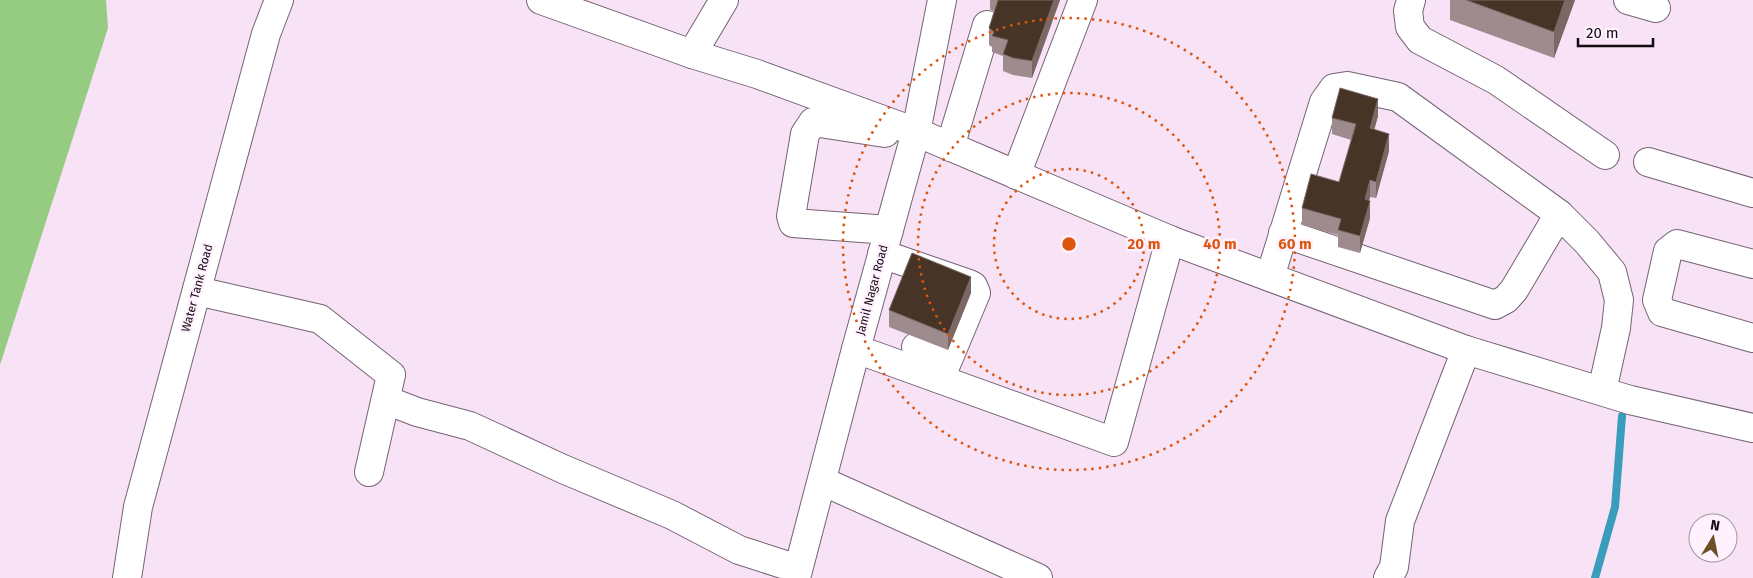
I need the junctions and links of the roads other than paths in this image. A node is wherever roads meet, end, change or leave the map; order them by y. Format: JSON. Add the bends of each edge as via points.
{"nodes":[{"id":1,"x":279,"y":0,"type":"edge"},
{"id":2,"x":541,"y":0,"type":"edge"},
{"id":3,"x":724,"y":0,"type":"edge"},
{"id":4,"x":942,"y":0,"type":"edge"},
{"id":5,"x":1070,"y":0,"type":"edge"},
{"id":6,"x":1083,"y":0,"type":"edge"},
{"id":7,"x":1411,"y":0,"type":"edge"},
{"id":8,"x":1628,"y":0,"type":"edge"},
{"id":9,"x":1656,"y":8,"type":"dead end"},
{"id":10,"x":987,"y":25,"type":"dead end"},
{"id":11,"x":692,"y":54,"type":"junction"},
{"id":12,"x":915,"y":135,"type":"junction"},
{"id":13,"x":950,"y":146,"type":"junction"},
{"id":14,"x":1605,"y":154,"type":"dead end"},
{"id":15,"x":1648,"y":162,"type":"dead end"},
{"id":16,"x":1009,"y":172,"type":"junction"},
{"id":17,"x":1753,"y":193,"type":"edge"},
{"id":18,"x":1558,"y":214,"type":"junction"},
{"id":19,"x":1284,"y":233,"type":"junction"},
{"id":20,"x":1170,"y":240,"type":"junction"},
{"id":21,"x":886,"y":242,"type":"junction"},
{"id":22,"x":1753,"y":264,"type":"edge"},
{"id":23,"x":1270,"y":277,"type":"junction"},
{"id":24,"x":196,"y":291,"type":"junction"},
{"id":25,"x":1753,"y":338,"type":"edge"},
{"id":26,"x":916,"y":347,"type":"dead end"},
{"id":27,"x":856,"y":349,"type":"junction"},
{"id":28,"x":1466,"y":350,"type":"junction"},
{"id":29,"x":944,"y":368,"type":"junction"},
{"id":30,"x":1602,"y":392,"type":"junction"},
{"id":31,"x":386,"y":400,"type":"junction"},
{"id":32,"x":1753,"y":428,"type":"edge"},
{"id":33,"x":369,"y":472,"type":"dead end"},
{"id":34,"x":822,"y":481,"type":"junction"},
{"id":35,"x":797,"y":574,"type":"edge"},
{"id":36,"x":127,"y":578,"type":"edge"},
{"id":37,"x":1038,"y":578,"type":"edge"},
{"id":38,"x":1388,"y":578,"type":"edge"}],
"edges":[{"from":1,"to":24,"type":"street","name":"Water Tank Road","via":[[266,34]]},
{"from":2,"to":11,"type":"street"},
{"from":3,"to":11,"type":"street"},
{"from":4,"to":12,"type":"street","name":"Jamil Nagar Road"},
{"from":5,"to":16,"type":"street"},
{"from":6,"to":16,"type":"street"},
{"from":7,"to":14,"type":"street","via":[[1408,11],[1410,27],[1420,40],[1496,80]]},
{"from":8,"to":9,"type":"street"},
{"from":10,"to":13,"type":"street"},
{"from":11,"to":12,"type":"street","via":[[758,74]]},
{"from":12,"to":13,"type":"street"},
{"from":12,"to":21,"type":"street","name":"Jamil Nagar Road"},
{"from":12,"to":21,"type":"street","via":[[813,122],[805,134],[791,216],[794,223]]},
{"from":13,"to":16,"type":"street"},
{"from":15,"to":17,"type":"street"},
{"from":16,"to":20,"type":"street"},
{"from":18,"to":19,"type":"street","via":[[1514,290],[1495,305]]},
{"from":18,"to":19,"type":"street","via":[[1398,97],[1347,86],[1334,88],[1324,102]]},
{"from":18,"to":30,"type":"street","via":[[1612,272],[1619,300]]},
{"from":19,"to":23,"type":"street"},
{"from":20,"to":23,"type":"street"},
{"from":20,"to":29,"type":"street","via":[[1114,442]]},
{"from":21,"to":27,"type":"street","name":"Jamil Nagar Road"},
{"from":21,"to":29,"type":"street","via":[[973,286],[976,293]]},
{"from":22,"to":25,"type":"street","via":[[1677,244],[1668,251],[1657,300],[1662,312]]},
{"from":23,"to":28,"type":"street"},
{"from":24,"to":31,"type":"street","via":[[320,319],[390,375]]},
{"from":24,"to":36,"type":"street","name":"Water Tank Road","via":[[138,507]]},
{"from":26,"to":29,"type":"street"},
{"from":27,"to":29,"type":"street"},
{"from":27,"to":34,"type":"street","name":"Jamil Nagar Road"},
{"from":28,"to":30,"type":"street"},
{"from":28,"to":38,"type":"street","via":[[1400,520],[1394,567]]},
{"from":30,"to":32,"type":"street"},
{"from":31,"to":33,"type":"street"},
{"from":31,"to":35,"type":"street","via":[[470,426]]},
{"from":34,"to":35,"type":"street","name":"Jamil Nagar Road"},
{"from":34,"to":37,"type":"street"}]}
